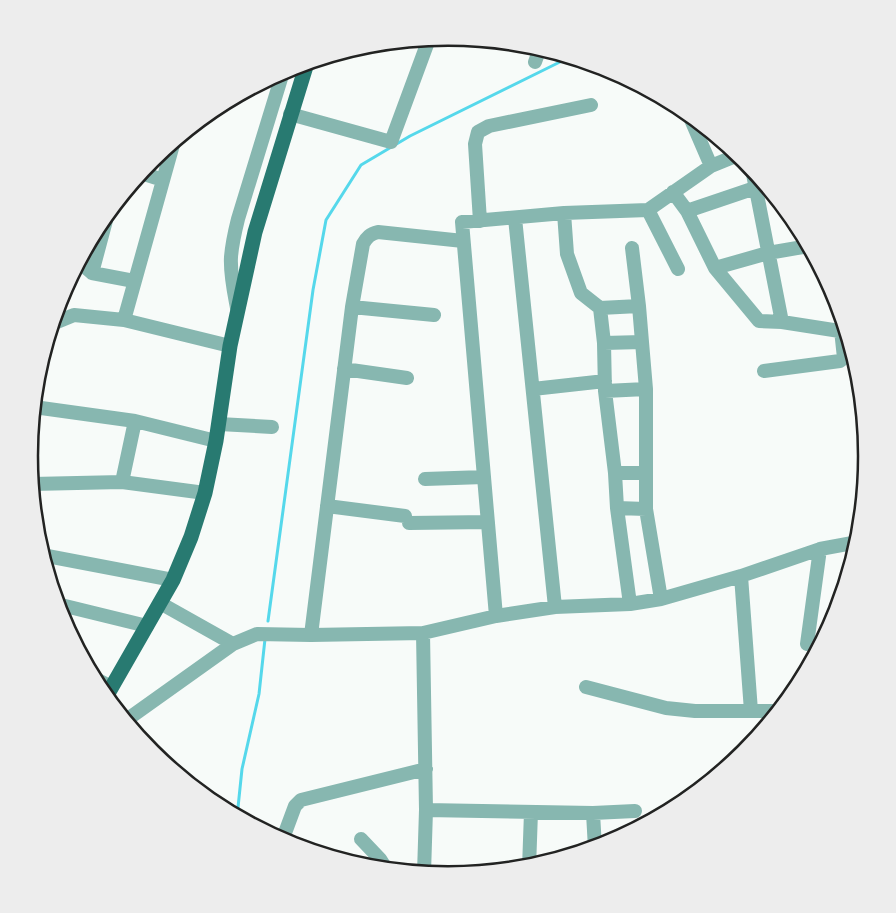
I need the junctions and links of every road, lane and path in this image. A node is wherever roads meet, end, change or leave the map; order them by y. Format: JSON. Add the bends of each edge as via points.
{"nodes":[{"id":1,"x":426,"y":47,"type":"edge"},
{"id":2,"x":537,"y":56,"type":"edge"},
{"id":3,"x":535,"y":62,"type":"dead end"},
{"id":4,"x":304,"y":72,"type":"edge"},
{"id":5,"x":280,"y":82,"type":"edge"},
{"id":6,"x":591,"y":105,"type":"dead end"},
{"id":7,"x":290,"y":114,"type":"junction"},
{"id":8,"x":696,"y":130,"type":"edge"},
{"id":9,"x":170,"y":154,"type":"edge"},
{"id":10,"x":730,"y":158,"type":"edge"},
{"id":11,"x":711,"y":166,"type":"junction"},
{"id":12,"x":149,"y":176,"type":"edge"},
{"id":13,"x":163,"y":180,"type":"junction"},
{"id":14,"x":754,"y":183,"type":"edge"},
{"id":15,"x":755,"y":188,"type":"junction"},
{"id":16,"x":673,"y":192,"type":"junction"},
{"id":17,"x":648,"y":210,"type":"junction"},
{"id":18,"x":687,"y":210,"type":"junction"},
{"id":19,"x":564,"y":214,"type":"junction"},
{"id":20,"x":515,"y":218,"type":"junction"},
{"id":21,"x":480,"y":221,"type":"junction"},
{"id":22,"x":102,"y":236,"type":"edge"},
{"id":23,"x":464,"y":241,"type":"junction"},
{"id":24,"x":802,"y":247,"type":"edge"},
{"id":25,"x":632,"y":248,"type":"dead end"},
{"id":26,"x":768,"y":253,"type":"junction"},
{"id":27,"x":84,"y":266,"type":"edge"},
{"id":28,"x":715,"y":268,"type":"junction"},
{"id":29,"x":678,"y":269,"type":"dead end"},
{"id":30,"x":92,"y":273,"type":"junction"},
{"id":31,"x":134,"y":280,"type":"junction"},
{"id":32,"x":639,"y":306,"type":"junction"},
{"id":33,"x":352,"y":307,"type":"junction"},
{"id":34,"x":600,"y":308,"type":"junction"},
{"id":35,"x":238,"y":312,"type":"junction"},
{"id":36,"x":434,"y":315,"type":"dead end"},
{"id":37,"x":61,"y":320,"type":"edge"},
{"id":38,"x":124,"y":320,"type":"junction"},
{"id":39,"x":782,"y":322,"type":"junction"},
{"id":40,"x":838,"y":327,"type":"edge"},
{"id":41,"x":642,"y":342,"type":"junction"},
{"id":42,"x":604,"y":343,"type":"junction"},
{"id":43,"x":230,"y":346,"type":"junction"},
{"id":44,"x":845,"y":349,"type":"edge"},
{"id":45,"x":344,"y":369,"type":"junction"},
{"id":46,"x":764,"y":371,"type":"dead end"},
{"id":47,"x":407,"y":378,"type":"dead end"},
{"id":48,"x":605,"y":386,"type":"junction"},
{"id":49,"x":533,"y":389,"type":"junction"},
{"id":50,"x":646,"y":389,"type":"junction"},
{"id":51,"x":41,"y":407,"type":"edge"},
{"id":52,"x":135,"y":421,"type":"junction"},
{"id":53,"x":219,"y":424,"type":"junction"},
{"id":54,"x":272,"y":427,"type":"dead end"},
{"id":55,"x":216,"y":441,"type":"junction"},
{"id":56,"x":615,"y":473,"type":"junction"},
{"id":57,"x":645,"y":473,"type":"junction"},
{"id":58,"x":484,"y":477,"type":"junction"},
{"id":59,"x":425,"y":479,"type":"dead end"},
{"id":60,"x":122,"y":482,"type":"junction"},
{"id":61,"x":38,"y":484,"type":"edge"},
{"id":62,"x":205,"y":493,"type":"junction"},
{"id":63,"x":327,"y":506,"type":"junction"},
{"id":64,"x":616,"y":508,"type":"junction"},
{"id":65,"x":646,"y":509,"type":"junction"},
{"id":66,"x":488,"y":522,"type":"junction"},
{"id":67,"x":849,"y":544,"type":"edge"},
{"id":68,"x":820,"y":549,"type":"junction"},
{"id":69,"x":49,"y":556,"type":"edge"},
{"id":70,"x":741,"y":576,"type":"junction"},
{"id":71,"x":173,"y":580,"type":"junction"},
{"id":72,"x":661,"y":599,"type":"junction"},
{"id":73,"x":160,"y":603,"type":"junction"},
{"id":74,"x":630,"y":604,"type":"junction"},
{"id":75,"x":555,"y":608,"type":"junction"},
{"id":76,"x":67,"y":609,"type":"edge"},
{"id":77,"x":496,"y":616,"type":"junction"},
{"id":78,"x":146,"y":626,"type":"junction"},
{"id":79,"x":423,"y":633,"type":"junction"},
{"id":80,"x":311,"y":635,"type":"junction"},
{"id":81,"x":233,"y":644,"type":"junction"},
{"id":82,"x":807,"y":644,"type":"dead end"},
{"id":83,"x":586,"y":687,"type":"dead end"},
{"id":84,"x":110,"y":689,"type":"edge"},
{"id":85,"x":751,"y":711,"type":"junction"},
{"id":86,"x":770,"y":711,"type":"edge"},
{"id":87,"x":131,"y":717,"type":"edge"},
{"id":88,"x":426,"y":769,"type":"junction"},
{"id":89,"x":426,"y":810,"type":"junction"},
{"id":90,"x":635,"y":811,"type":"dead end"},
{"id":91,"x":531,"y":812,"type":"junction"},
{"id":92,"x":593,"y":813,"type":"junction"},
{"id":93,"x":285,"y":833,"type":"edge"},
{"id":94,"x":361,"y":839,"type":"dead end"},
{"id":95,"x":595,"y":840,"type":"edge"},
{"id":96,"x":529,"y":859,"type":"edge"},
{"id":97,"x":381,"y":861,"type":"edge"},
{"id":98,"x":424,"y":866,"type":"edge"}],
"edges":[{"from":1,"to":7,"type":"street","via":[[391,142]]},
{"from":2,"to":3,"type":"street"},
{"from":4,"to":7,"type":"main road"},
{"from":5,"to":35,"type":"street","via":[[233,241],[231,273]]},
{"from":6,"to":21,"type":"street","via":[[489,126],[478,132],[475,144]]},
{"from":7,"to":35,"type":"main road","via":[[255,232]]},
{"from":8,"to":11,"type":"street"},
{"from":9,"to":13,"type":"street"},
{"from":10,"to":11,"type":"street"},
{"from":11,"to":16,"type":"street"},
{"from":12,"to":13,"type":"street"},
{"from":13,"to":31,"type":"street"},
{"from":14,"to":15,"type":"street"},
{"from":15,"to":18,"type":"street"},
{"from":15,"to":26,"type":"street"},
{"from":16,"to":17,"type":"street"},
{"from":16,"to":18,"type":"street"},
{"from":17,"to":19,"type":"street"},
{"from":17,"to":29,"type":"street"},
{"from":18,"to":28,"type":"street"},
{"from":19,"to":20,"type":"street"},
{"from":19,"to":34,"type":"street","via":[[567,254],[581,292]]},
{"from":20,"to":21,"type":"street"},
{"from":20,"to":49,"type":"street"},
{"from":21,"to":23,"type":"street","via":[[462,222]]},
{"from":22,"to":30,"type":"street"},
{"from":23,"to":33,"type":"street","via":[[378,232],[371,234],[363,244]]},
{"from":23,"to":58,"type":"street"},
{"from":24,"to":26,"type":"street"},
{"from":25,"to":32,"type":"street"},
{"from":26,"to":28,"type":"street"},
{"from":26,"to":39,"type":"street"},
{"from":27,"to":30,"type":"street"},
{"from":28,"to":39,"type":"street","via":[[759,321]]},
{"from":30,"to":31,"type":"street"},
{"from":31,"to":38,"type":"street"},
{"from":32,"to":34,"type":"street"},
{"from":32,"to":41,"type":"street"},
{"from":33,"to":36,"type":"street"},
{"from":33,"to":45,"type":"street"},
{"from":34,"to":42,"type":"street"},
{"from":35,"to":43,"type":"main road"},
{"from":37,"to":38,"type":"street","via":[[74,315]]},
{"from":38,"to":43,"type":"street"},
{"from":39,"to":40,"type":"street"},
{"from":41,"to":42,"type":"street"},
{"from":41,"to":50,"type":"street"},
{"from":42,"to":48,"type":"street"},
{"from":43,"to":53,"type":"main road"},
{"from":44,"to":46,"type":"street","via":[[844,358],[840,361]]},
{"from":45,"to":47,"type":"street"},
{"from":45,"to":63,"type":"street"},
{"from":48,"to":49,"type":"street"},
{"from":48,"to":50,"type":"street"},
{"from":48,"to":56,"type":"street"},
{"from":49,"to":75,"type":"street"},
{"from":50,"to":57,"type":"street"},
{"from":51,"to":52,"type":"street"},
{"from":52,"to":55,"type":"street"},
{"from":52,"to":60,"type":"street"},
{"from":53,"to":54,"type":"street"},
{"from":53,"to":55,"type":"main road"},
{"from":55,"to":62,"type":"main road"},
{"from":56,"to":57,"type":"street"},
{"from":56,"to":64,"type":"street"},
{"from":57,"to":65,"type":"street"},
{"from":58,"to":59,"type":"street"},
{"from":58,"to":66,"type":"street"},
{"from":60,"to":61,"type":"street"},
{"from":60,"to":62,"type":"street"},
{"from":62,"to":71,"type":"main road","via":[[192,537]]},
{"from":63,"to":66,"type":"street","via":[[407,520]]},
{"from":63,"to":80,"type":"street"},
{"from":64,"to":65,"type":"street"},
{"from":64,"to":74,"type":"street"},
{"from":65,"to":72,"type":"street"},
{"from":66,"to":77,"type":"street"},
{"from":67,"to":68,"type":"street"},
{"from":68,"to":70,"type":"street"},
{"from":68,"to":82,"type":"street"},
{"from":69,"to":71,"type":"street"},
{"from":70,"to":72,"type":"street"},
{"from":70,"to":85,"type":"street"},
{"from":71,"to":73,"type":"main road"},
{"from":72,"to":74,"type":"street"},
{"from":73,"to":78,"type":"main road"},
{"from":73,"to":81,"type":"street"},
{"from":74,"to":75,"type":"street"},
{"from":75,"to":77,"type":"street"},
{"from":76,"to":78,"type":"street"},
{"from":77,"to":79,"type":"street"},
{"from":78,"to":84,"type":"main road"},
{"from":79,"to":80,"type":"street"},
{"from":79,"to":88,"type":"street"},
{"from":80,"to":81,"type":"street","via":[[257,634]]},
{"from":81,"to":87,"type":"street"},
{"from":83,"to":85,"type":"street","via":[[666,708]]},
{"from":85,"to":86,"type":"street"},
{"from":88,"to":89,"type":"street"},
{"from":88,"to":93,"type":"street","via":[[301,800],[292,811]]},
{"from":89,"to":91,"type":"street"},
{"from":89,"to":98,"type":"street"},
{"from":90,"to":92,"type":"street"},
{"from":91,"to":92,"type":"street"},
{"from":91,"to":96,"type":"street"},
{"from":92,"to":95,"type":"street"},
{"from":94,"to":97,"type":"street"}]}
